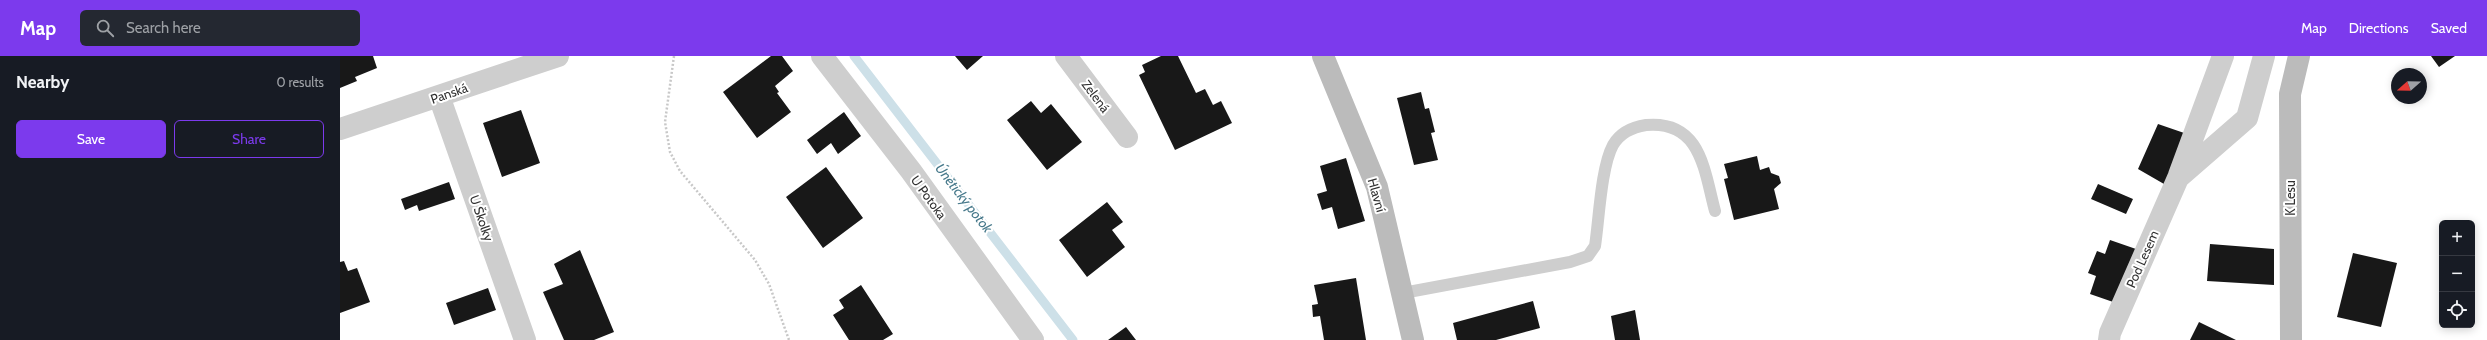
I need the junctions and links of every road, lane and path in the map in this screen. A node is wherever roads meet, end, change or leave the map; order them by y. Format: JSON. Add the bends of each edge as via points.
{"nodes":[{"id":1,"x":558,"y":56,"type":"edge"},
{"id":2,"x":674,"y":56,"type":"edge"},
{"id":3,"x":822,"y":56,"type":"edge"},
{"id":4,"x":1066,"y":56,"type":"edge"},
{"id":5,"x":1323,"y":56,"type":"edge"},
{"id":6,"x":2223,"y":56,"type":"edge"},
{"id":7,"x":2264,"y":56,"type":"edge"},
{"id":8,"x":2299,"y":56,"type":"edge"},
{"id":9,"x":440,"y":96,"type":"junction"},
{"id":10,"x":340,"y":129,"type":"edge"},
{"id":11,"x":1127,"y":136,"type":"dead end"},
{"id":12,"x":2178,"y":178,"type":"junction"},
{"id":13,"x":1715,"y":211,"type":"dead end"},
{"id":14,"x":1402,"y":293,"type":"junction"},
{"id":15,"x":525,"y":340,"type":"edge"},
{"id":16,"x":789,"y":340,"type":"edge"},
{"id":17,"x":1033,"y":340,"type":"edge"},
{"id":18,"x":1413,"y":340,"type":"edge"},
{"id":19,"x":2109,"y":340,"type":"edge"},
{"id":20,"x":2291,"y":340,"type":"edge"}],
"edges":[{"from":1,"to":9,"type":"street","name":"Panská"},
{"from":2,"to":16,"type":"path","via":[[665,122],[670,152],[680,171],[755,260],[769,284]]},
{"from":3,"to":17,"type":"street","name":"U Potoka","via":[[911,171]]},
{"from":4,"to":11,"type":"street","name":"Zelená"},
{"from":5,"to":14,"type":"street","name":"Hlavní","via":[[1377,187]]},
{"from":6,"to":12,"type":"street","name":"Pod Lesem"},
{"from":7,"to":12,"type":"street","name":"Pod Lesem","via":[[2246,118]]},
{"from":8,"to":20,"type":"street","name":"K Lesu","via":[[2290,94]]},
{"from":9,"to":10,"type":"street","name":"Panská"},
{"from":9,"to":15,"type":"street","name":"U Školky"},
{"from":12,"to":19,"type":"street","name":"Pod Lesem"},
{"from":13,"to":14,"type":"lane","via":[[1700,155],[1693,143],[1680,131],[1668,126],[1641,126],[1629,130],[1613,145],[1607,162],[1595,246],[1588,256],[1570,262]]},
{"from":14,"to":18,"type":"street","name":"Hlavní"}]}
